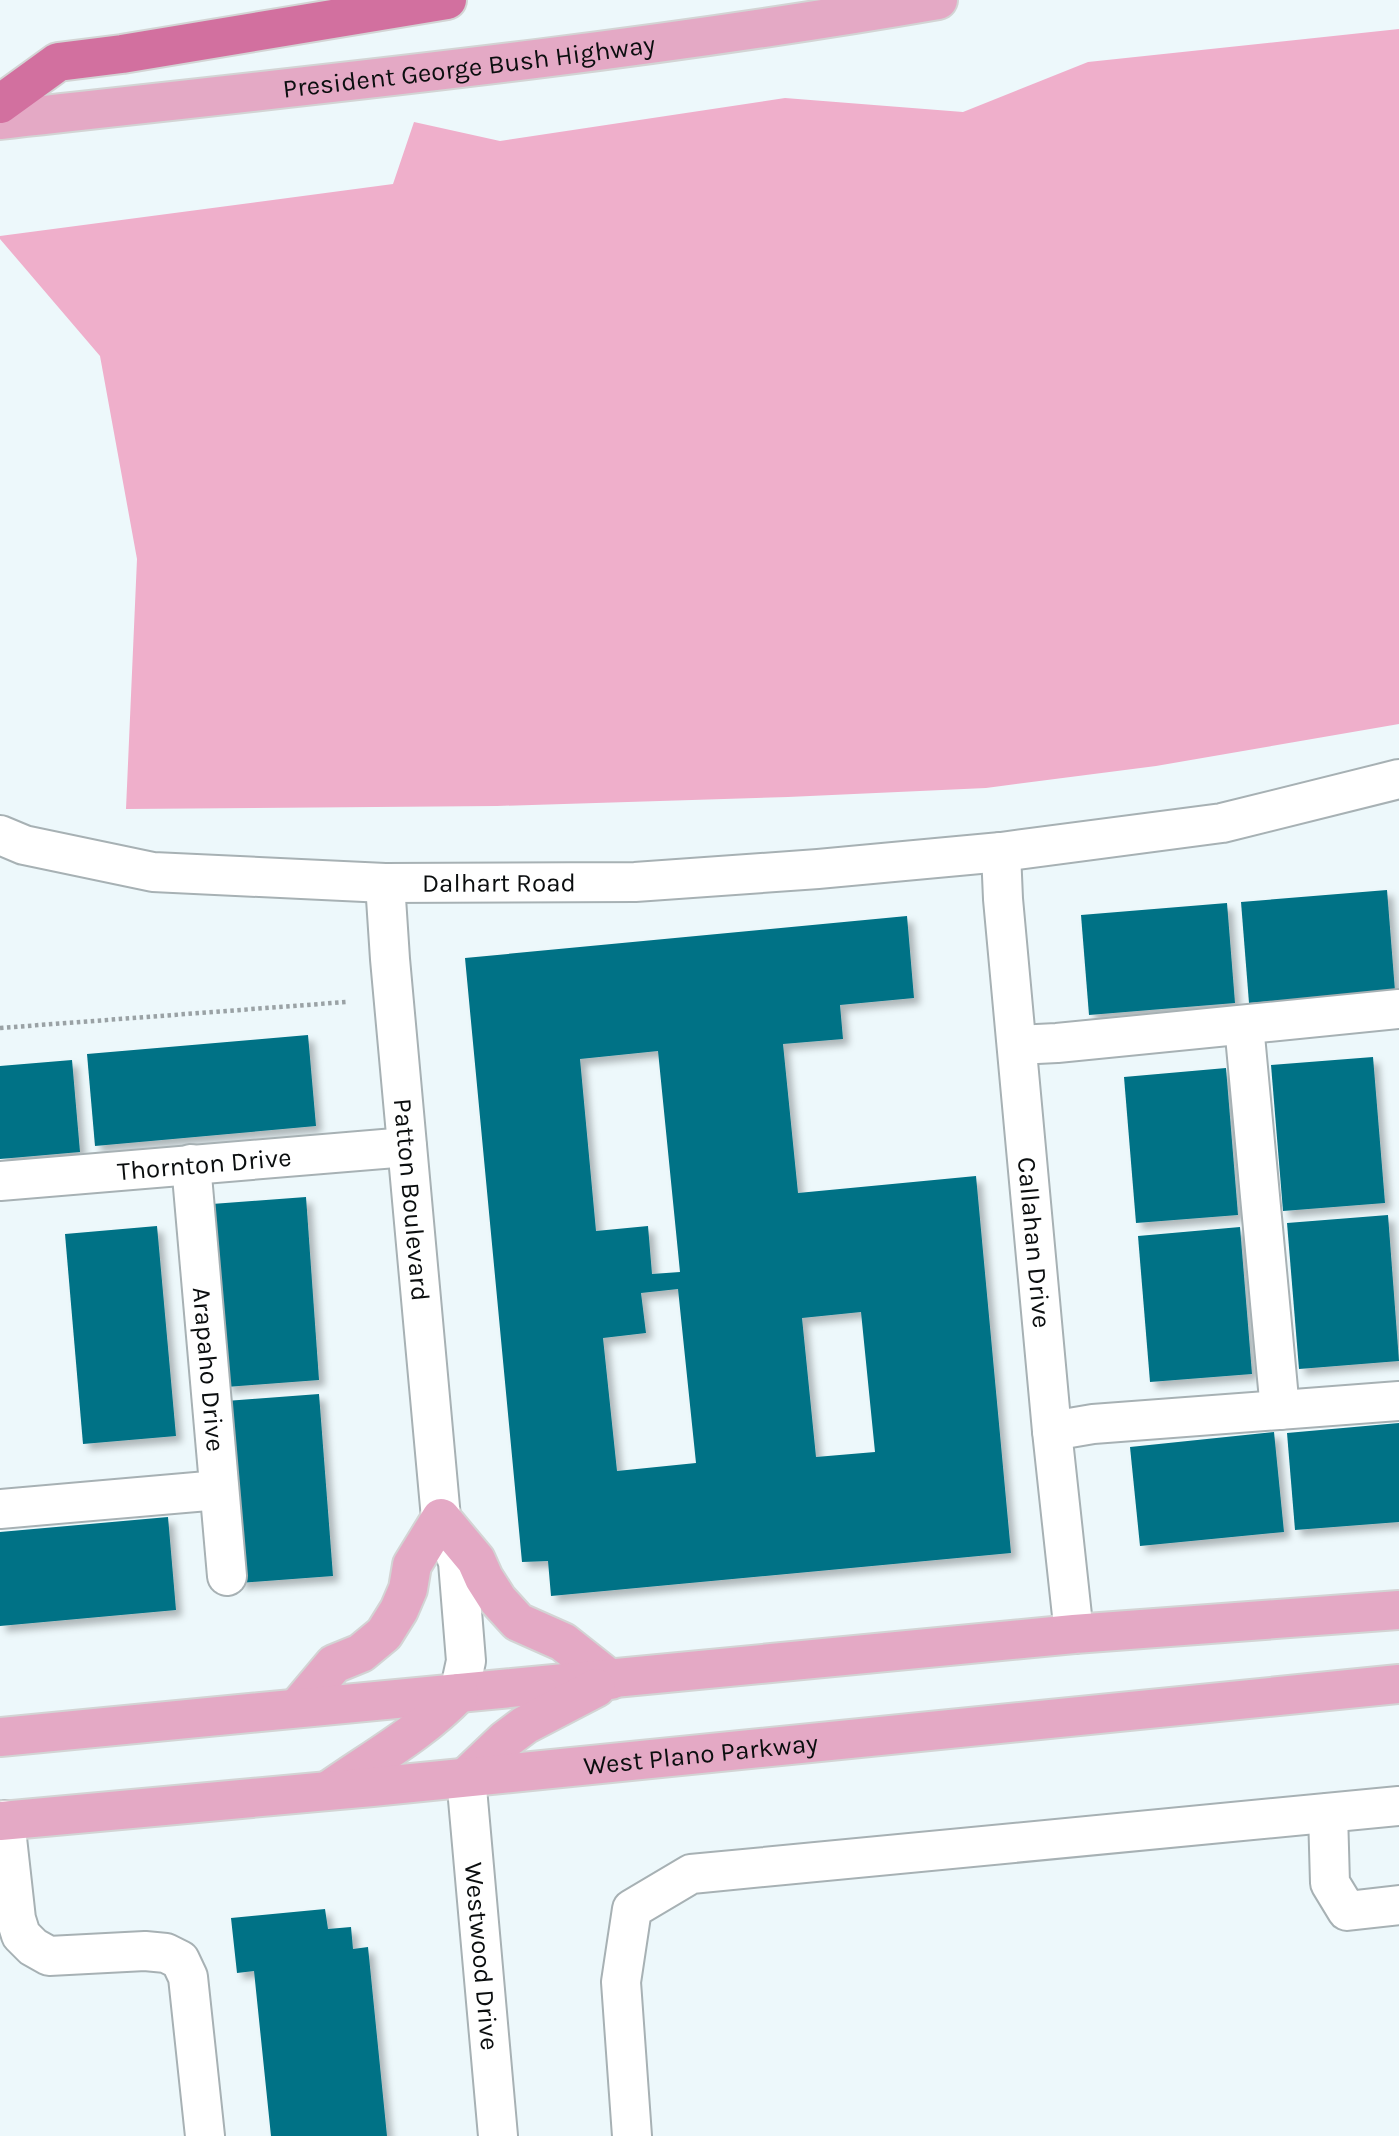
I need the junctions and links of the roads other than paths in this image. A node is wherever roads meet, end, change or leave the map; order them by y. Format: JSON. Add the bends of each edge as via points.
{"nodes":[{"id":1,"x":447,"y":0,"type":"edge"},
{"id":2,"x":938,"y":0,"type":"edge"},
{"id":3,"x":0,"y":104,"type":"edge"},
{"id":4,"x":0,"y":120,"type":"edge"},
{"id":5,"x":1399,"y":779,"type":"edge"},
{"id":6,"x":0,"y":835,"type":"edge"},
{"id":7,"x":1001,"y":852,"type":"junction"},
{"id":8,"x":385,"y":883,"type":"junction"},
{"id":9,"x":1399,"y":1009,"type":"edge"},
{"id":10,"x":1244,"y":1025,"type":"junction"},
{"id":11,"x":1017,"y":1045,"type":"junction"},
{"id":12,"x":407,"y":1147,"type":"junction"},
{"id":13,"x":191,"y":1164,"type":"junction"},
{"id":14,"x":0,"y":1181,"type":"edge"},
{"id":15,"x":1399,"y":1401,"type":"edge"},
{"id":16,"x":1280,"y":1410,"type":"junction"},
{"id":17,"x":1052,"y":1431,"type":"junction"},
{"id":18,"x":219,"y":1490,"type":"junction"},
{"id":19,"x":0,"y":1510,"type":"edge"},
{"id":20,"x":441,"y":1518,"type":"junction"},
{"id":21,"x":227,"y":1576,"type":"dead end"},
{"id":22,"x":1399,"y":1610,"type":"edge"},
{"id":23,"x":1074,"y":1634,"type":"junction"},
{"id":24,"x":611,"y":1680,"type":"junction"},
{"id":25,"x":1399,"y":1684,"type":"edge"},
{"id":26,"x":459,"y":1693,"type":"junction"},
{"id":27,"x":367,"y":1702,"type":"junction"},
{"id":28,"x":298,"y":1708,"type":"junction"},
{"id":29,"x":411,"y":1734,"type":"junction"},
{"id":30,"x":0,"y":1738,"type":"edge"},
{"id":31,"x":505,"y":1740,"type":"junction"},
{"id":32,"x":550,"y":1769,"type":"junction"},
{"id":33,"x":466,"y":1777,"type":"junction"},
{"id":34,"x":327,"y":1791,"type":"junction"},
{"id":35,"x":1399,"y":1806,"type":"edge"},
{"id":36,"x":1328,"y":1813,"type":"junction"},
{"id":37,"x":3,"y":1821,"type":"edge"},
{"id":38,"x":1399,"y":1905,"type":"edge"},
{"id":39,"x":205,"y":2136,"type":"edge"},
{"id":40,"x":498,"y":2136,"type":"edge"},
{"id":41,"x":632,"y":2136,"type":"edge"}],
"edges":[{"from":1,"to":3,"type":"highway","via":[[58,62]]},
{"from":2,"to":4,"type":"main road","name":"President George Bush Highway","via":[[540,59]]},
{"from":5,"to":7,"type":"street","name":"Dalhart Road","via":[[1222,823]]},
{"from":6,"to":8,"type":"street","name":"Dalhart Road","via":[[24,845],[153,872]]},
{"from":7,"to":8,"type":"street","name":"Dalhart Road","via":[[635,881]]},
{"from":7,"to":11,"type":"street","name":"Callahan Drive"},
{"from":8,"to":12,"type":"street","name":"Patton Boulevard"},
{"from":9,"to":10,"type":"street"},
{"from":10,"to":11,"type":"street"},
{"from":10,"to":16,"type":"street"},
{"from":11,"to":17,"type":"street","name":"Callahan Drive"},
{"from":12,"to":13,"type":"street","name":"Thornton Drive"},
{"from":12,"to":20,"type":"street","name":"Patton Boulevard"},
{"from":13,"to":14,"type":"street","name":"Thornton Drive"},
{"from":13,"to":18,"type":"street","name":"Arapaho Drive"},
{"from":15,"to":16,"type":"street"},
{"from":16,"to":17,"type":"street"},
{"from":17,"to":23,"type":"street","name":"Callahan Drive"},
{"from":18,"to":19,"type":"street"},
{"from":18,"to":21,"type":"street","name":"Arapaho Drive"},
{"from":20,"to":24,"type":"main road","via":[[518,1622],[563,1642]]},
{"from":20,"to":26,"type":"street","name":"Patton Boulevard","via":[[458,1562],[466,1661]]},
{"from":20,"to":28,"type":"main road","via":[[412,1565],[400,1610],[384,1634],[361,1653],[334,1664]]},
{"from":22,"to":23,"type":"main road"},
{"from":23,"to":24,"type":"main road"},
{"from":24,"to":26,"type":"main road"},
{"from":24,"to":31,"type":"main road"},
{"from":25,"to":32,"type":"main road","name":"West Plano Parkway"},
{"from":26,"to":27,"type":"main road"},
{"from":26,"to":29,"type":"main road"},
{"from":26,"to":31,"type":"main road"},
{"from":27,"to":28,"type":"main road"},
{"from":27,"to":29,"type":"main road"},
{"from":28,"to":30,"type":"main road"},
{"from":29,"to":33,"type":"main road"},
{"from":29,"to":34,"type":"main road"},
{"from":31,"to":32,"type":"main road"},
{"from":31,"to":33,"type":"main road"},
{"from":32,"to":33,"type":"main road","name":"West Plano Parkway"},
{"from":33,"to":34,"type":"main road","name":"West Plano Parkway"},
{"from":33,"to":40,"type":"street","name":"Westwood Drive"},
{"from":34,"to":37,"type":"main road","name":"West Plano Parkway"},
{"from":35,"to":36,"type":"street"},
{"from":36,"to":38,"type":"street","via":[[1330,1883],[1347,1911]]},
{"from":36,"to":41,"type":"street","via":[[691,1874],[632,1909],[621,1982]]},
{"from":37,"to":39,"type":"street","via":[[16,1919],[21,1935],[33,1947],[49,1956],[145,1951],[180,1960],[188,1977]]}]}
